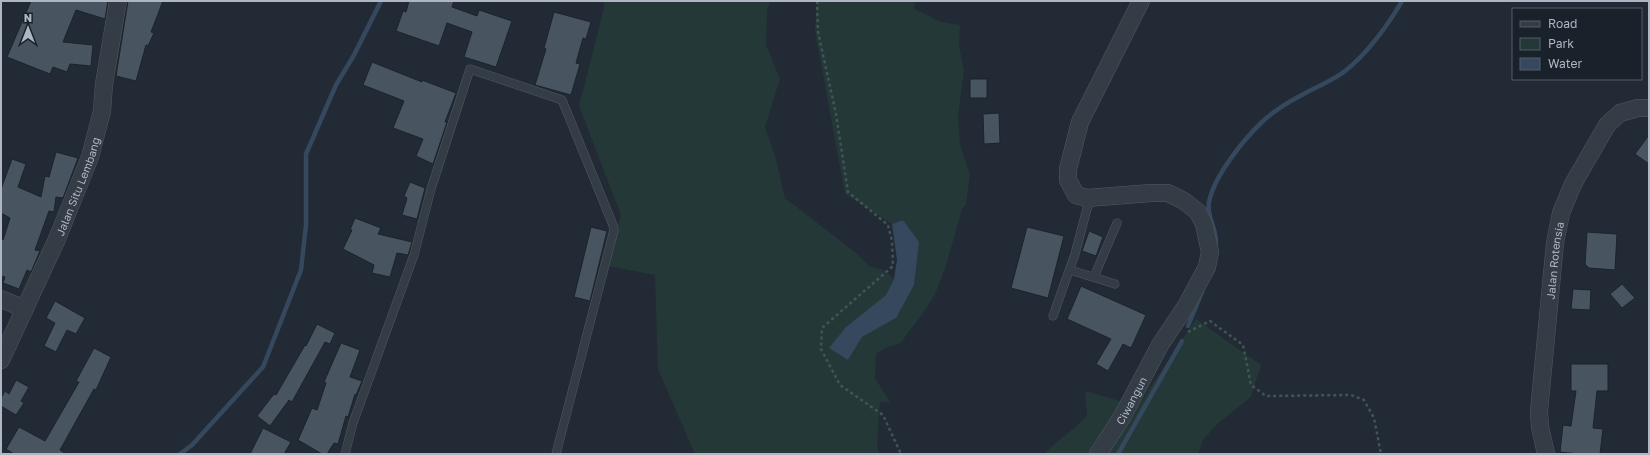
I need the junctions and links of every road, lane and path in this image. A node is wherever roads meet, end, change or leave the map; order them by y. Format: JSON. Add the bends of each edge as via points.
{"nodes":[{"id":1,"x":118,"y":1,"type":"edge"},
{"id":2,"x":816,"y":1,"type":"edge"},
{"id":3,"x":1141,"y":1,"type":"edge"},
{"id":4,"x":1649,"y":108,"type":"edge"},
{"id":5,"x":1087,"y":198,"type":"junction"},
{"id":6,"x":1117,"y":223,"type":"dead end"},
{"id":7,"x":1070,"y":270,"type":"junction"},
{"id":8,"x":1094,"y":277,"type":"junction"},
{"id":9,"x":1115,"y":284,"type":"dead end"},
{"id":10,"x":1,"y":299,"type":"edge"},
{"id":11,"x":25,"y":308,"type":"junction"},
{"id":12,"x":1053,"y":316,"type":"dead end"},
{"id":13,"x":1182,"y":335,"type":"dead end"},
{"id":14,"x":1,"y":360,"type":"edge"},
{"id":15,"x":345,"y":454,"type":"edge"},
{"id":16,"x":556,"y":454,"type":"edge"},
{"id":17,"x":900,"y":454,"type":"edge"},
{"id":18,"x":1098,"y":454,"type":"edge"},
{"id":19,"x":1381,"y":454,"type":"edge"},
{"id":20,"x":1546,"y":454,"type":"edge"}],
"edges":[{"from":1,"to":11,"type":"street","name":"Jalan Situ Lembang","via":[[104,84],[102,112],[95,142],[57,239]]},
{"from":2,"to":17,"type":"path","via":[[818,32],[836,114],[848,192],[888,225],[892,241],[893,266],[822,328],[821,349],[840,385],[883,414]]},
{"from":3,"to":5,"type":"street","via":[[1080,122],[1068,169],[1068,180],[1076,195]]},
{"from":4,"to":20,"type":"street","name":"Jalan Rotensia","via":[[1620,113],[1607,125],[1573,184],[1561,213],[1555,242],[1540,411],[1540,427]]},
{"from":5,"to":7,"type":"lane","via":[[1088,206]]},
{"from":5,"to":18,"type":"street","name":"Ciwangun","via":[[1168,193],[1198,212],[1204,224],[1210,252],[1207,267],[1186,306],[1160,345],[1122,417]]},
{"from":6,"to":8,"type":"lane"},
{"from":7,"to":8,"type":"lane"},
{"from":7,"to":12,"type":"lane"},
{"from":8,"to":9,"type":"lane"},
{"from":10,"to":11,"type":"street"},
{"from":11,"to":14,"type":"street","name":"Jalan Situ Lembang"},
{"from":13,"to":19,"type":"path","via":[[1210,321],[1238,341],[1243,345],[1251,385],[1266,396],[1351,395],[1364,400],[1374,418]]},
{"from":15,"to":16,"type":"lane","via":[[353,423],[414,255],[431,188],[470,69],[562,100],[613,225],[614,230]]}]}
